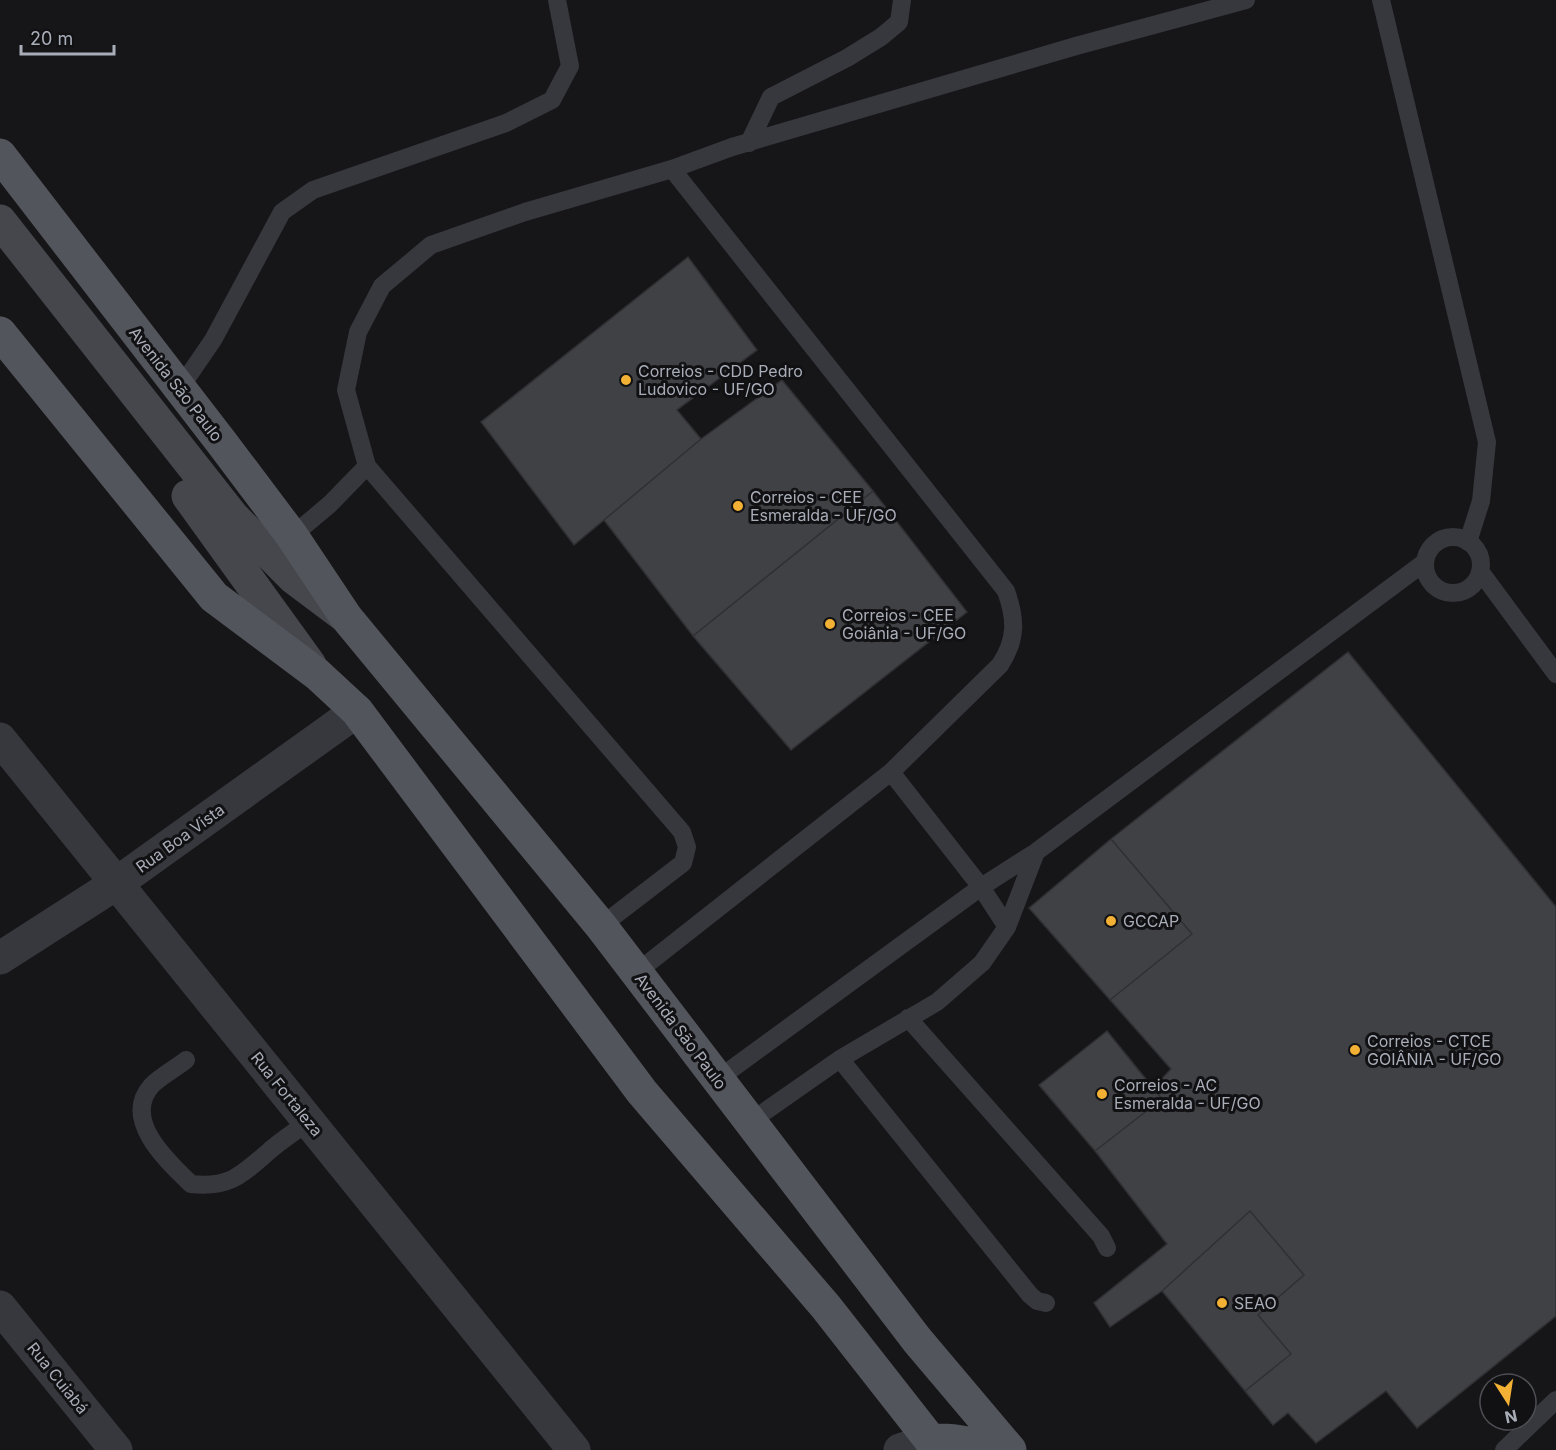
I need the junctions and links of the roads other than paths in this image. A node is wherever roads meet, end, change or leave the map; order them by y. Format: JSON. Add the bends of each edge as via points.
{"nodes":[{"id":1,"x":557,"y":0,"type":"edge"},
{"id":2,"x":902,"y":0,"type":"edge"},
{"id":3,"x":1246,"y":0,"type":"edge"},
{"id":4,"x":1381,"y":0,"type":"edge"},
{"id":5,"x":749,"y":143,"type":"junction"},
{"id":6,"x":0,"y":155,"type":"edge"},
{"id":7,"x":672,"y":169,"type":"junction"},
{"id":8,"x":0,"y":221,"type":"edge"},
{"id":9,"x":0,"y":255,"type":"edge"},
{"id":10,"x":0,"y":333,"type":"edge"},
{"id":11,"x":180,"y":388,"type":"junction"},
{"id":12,"x":367,"y":466,"type":"junction"},
{"id":13,"x":292,"y":536,"type":"junction"},
{"id":14,"x":1468,"y":542,"type":"junction"},
{"id":15,"x":1425,"y":562,"type":"junction"},
{"id":16,"x":1480,"y":571,"type":"junction"},
{"id":17,"x":346,"y":617,"type":"junction"},
{"id":18,"x":317,"y":674,"type":"junction"},
{"id":19,"x":1556,"y":674,"type":"edge"},
{"id":20,"x":357,"y":711,"type":"junction"},
{"id":21,"x":0,"y":739,"type":"edge"},
{"id":22,"x":891,"y":772,"type":"junction"},
{"id":23,"x":1036,"y":852,"type":"junction"},
{"id":24,"x":117,"y":883,"type":"junction"},
{"id":25,"x":981,"y":887,"type":"junction"},
{"id":26,"x":601,"y":926,"type":"junction"},
{"id":27,"x":1008,"y":927,"type":"junction"},
{"id":28,"x":0,"y":958,"type":"edge"},
{"id":29,"x":637,"y":972,"type":"junction"},
{"id":30,"x":908,"y":1018,"type":"junction"},
{"id":31,"x":840,"y":1059,"type":"junction"},
{"id":32,"x":186,"y":1060,"type":"dead end"},
{"id":33,"x":718,"y":1079,"type":"junction"},
{"id":34,"x":309,"y":1121,"type":"junction"},
{"id":35,"x":750,"y":1122,"type":"junction"},
{"id":36,"x":1107,"y":1248,"type":"dead end"},
{"id":37,"x":1046,"y":1303,"type":"dead end"},
{"id":38,"x":0,"y":1307,"type":"edge"},
{"id":39,"x":826,"y":1307,"type":"junction"},
{"id":40,"x":917,"y":1340,"type":"junction"},
{"id":41,"x":1556,"y":1400,"type":"edge"},
{"id":42,"x":923,"y":1447,"type":"edge"},
{"id":43,"x":116,"y":1450,"type":"edge"},
{"id":44,"x":574,"y":1450,"type":"edge"},
{"id":45,"x":984,"y":1450,"type":"edge"},
{"id":46,"x":1010,"y":1450,"type":"edge"},
{"id":47,"x":1504,"y":1450,"type":"edge"}],
"edges":[{"from":1,"to":11,"type":"lane","via":[[570,66],[552,100],[506,123],[314,190],[282,212],[213,340]]},
{"from":2,"to":5,"type":"lane","via":[[900,22],[881,38],[771,97]]},
{"from":3,"to":5,"type":"lane"},
{"from":4,"to":14,"type":"lane","via":[[1487,442],[1481,501]]},
{"from":5,"to":7,"type":"lane"},
{"from":6,"to":11,"type":"main road","name":"Avenida São Paulo"},
{"from":7,"to":12,"type":"lane","via":[[525,212],[431,246],[382,286],[358,332],[346,390]]},
{"from":7,"to":22,"type":"lane","via":[[1006,591],[1015,632],[1009,652]]},
{"from":8,"to":17,"type":"main road","name":"Avenida São Paulo","via":[[233,517],[294,578]]},
{"from":9,"to":18,"type":"main road","via":[[214,529]]},
{"from":10,"to":18,"type":"main road","via":[[214,597]]},
{"from":11,"to":13,"type":"main road","name":"Avenida São Paulo"},
{"from":12,"to":13,"type":"lane"},
{"from":12,"to":26,"type":"lane","via":[[682,831],[687,847],[683,862]]},
{"from":13,"to":17,"type":"main road","name":"Avenida São Paulo"},
{"from":14,"to":15,"type":"lane","via":[[1444,538],[1431,547]]},
{"from":14,"to":16,"type":"lane","via":[[1479,555]]},
{"from":15,"to":16,"type":"lane","via":[[1431,582],[1448,593],[1468,588]]},
{"from":15,"to":23,"type":"lane"},
{"from":16,"to":19,"type":"lane"},
{"from":17,"to":26,"type":"main road","name":"Avenida São Paulo"},
{"from":18,"to":20,"type":"main road"},
{"from":20,"to":24,"type":"street","name":"Rua Boa Vista"},
{"from":20,"to":39,"type":"main road","via":[[642,1092]]},
{"from":21,"to":24,"type":"street","name":"Rua Fortaleza"},
{"from":22,"to":25,"type":"lane"},
{"from":22,"to":29,"type":"lane"},
{"from":23,"to":25,"type":"lane"},
{"from":23,"to":27,"type":"lane"},
{"from":24,"to":28,"type":"street","name":"Rua Boa Vista"},
{"from":24,"to":34,"type":"street","name":"Rua Fortaleza"},
{"from":25,"to":27,"type":"lane"},
{"from":25,"to":33,"type":"lane"},
{"from":26,"to":29,"type":"main road","name":"Avenida São Paulo"},
{"from":27,"to":30,"type":"lane","via":[[982,963],[937,1002]]},
{"from":29,"to":33,"type":"main road","name":"Avenida São Paulo"},
{"from":30,"to":31,"type":"lane"},
{"from":30,"to":36,"type":"lane","via":[[1094,1227]]},
{"from":31,"to":35,"type":"lane"},
{"from":31,"to":37,"type":"lane","via":[[1030,1295]]},
{"from":32,"to":34,"type":"lane","via":[[151,1086],[140,1107],[141,1122],[160,1151],[191,1184],[210,1186],[248,1171]]},
{"from":33,"to":35,"type":"main road","name":"Avenida São Paulo"},
{"from":34,"to":44,"type":"street","name":"Rua Fortaleza"},
{"from":35,"to":40,"type":"main road","name":"Avenida São Paulo"},
{"from":38,"to":43,"type":"street","name":"Rua Cuiabá"},
{"from":39,"to":40,"type":"main road","via":[[859,1325],[880,1346],[893,1351],[904,1350]]},
{"from":39,"to":42,"type":"main road"},
{"from":40,"to":46,"type":"main road","name":"Avenida São Paulo"},
{"from":41,"to":47,"type":"lane"},
{"from":42,"to":45,"type":"main road","via":[[958,1440]]}]}
